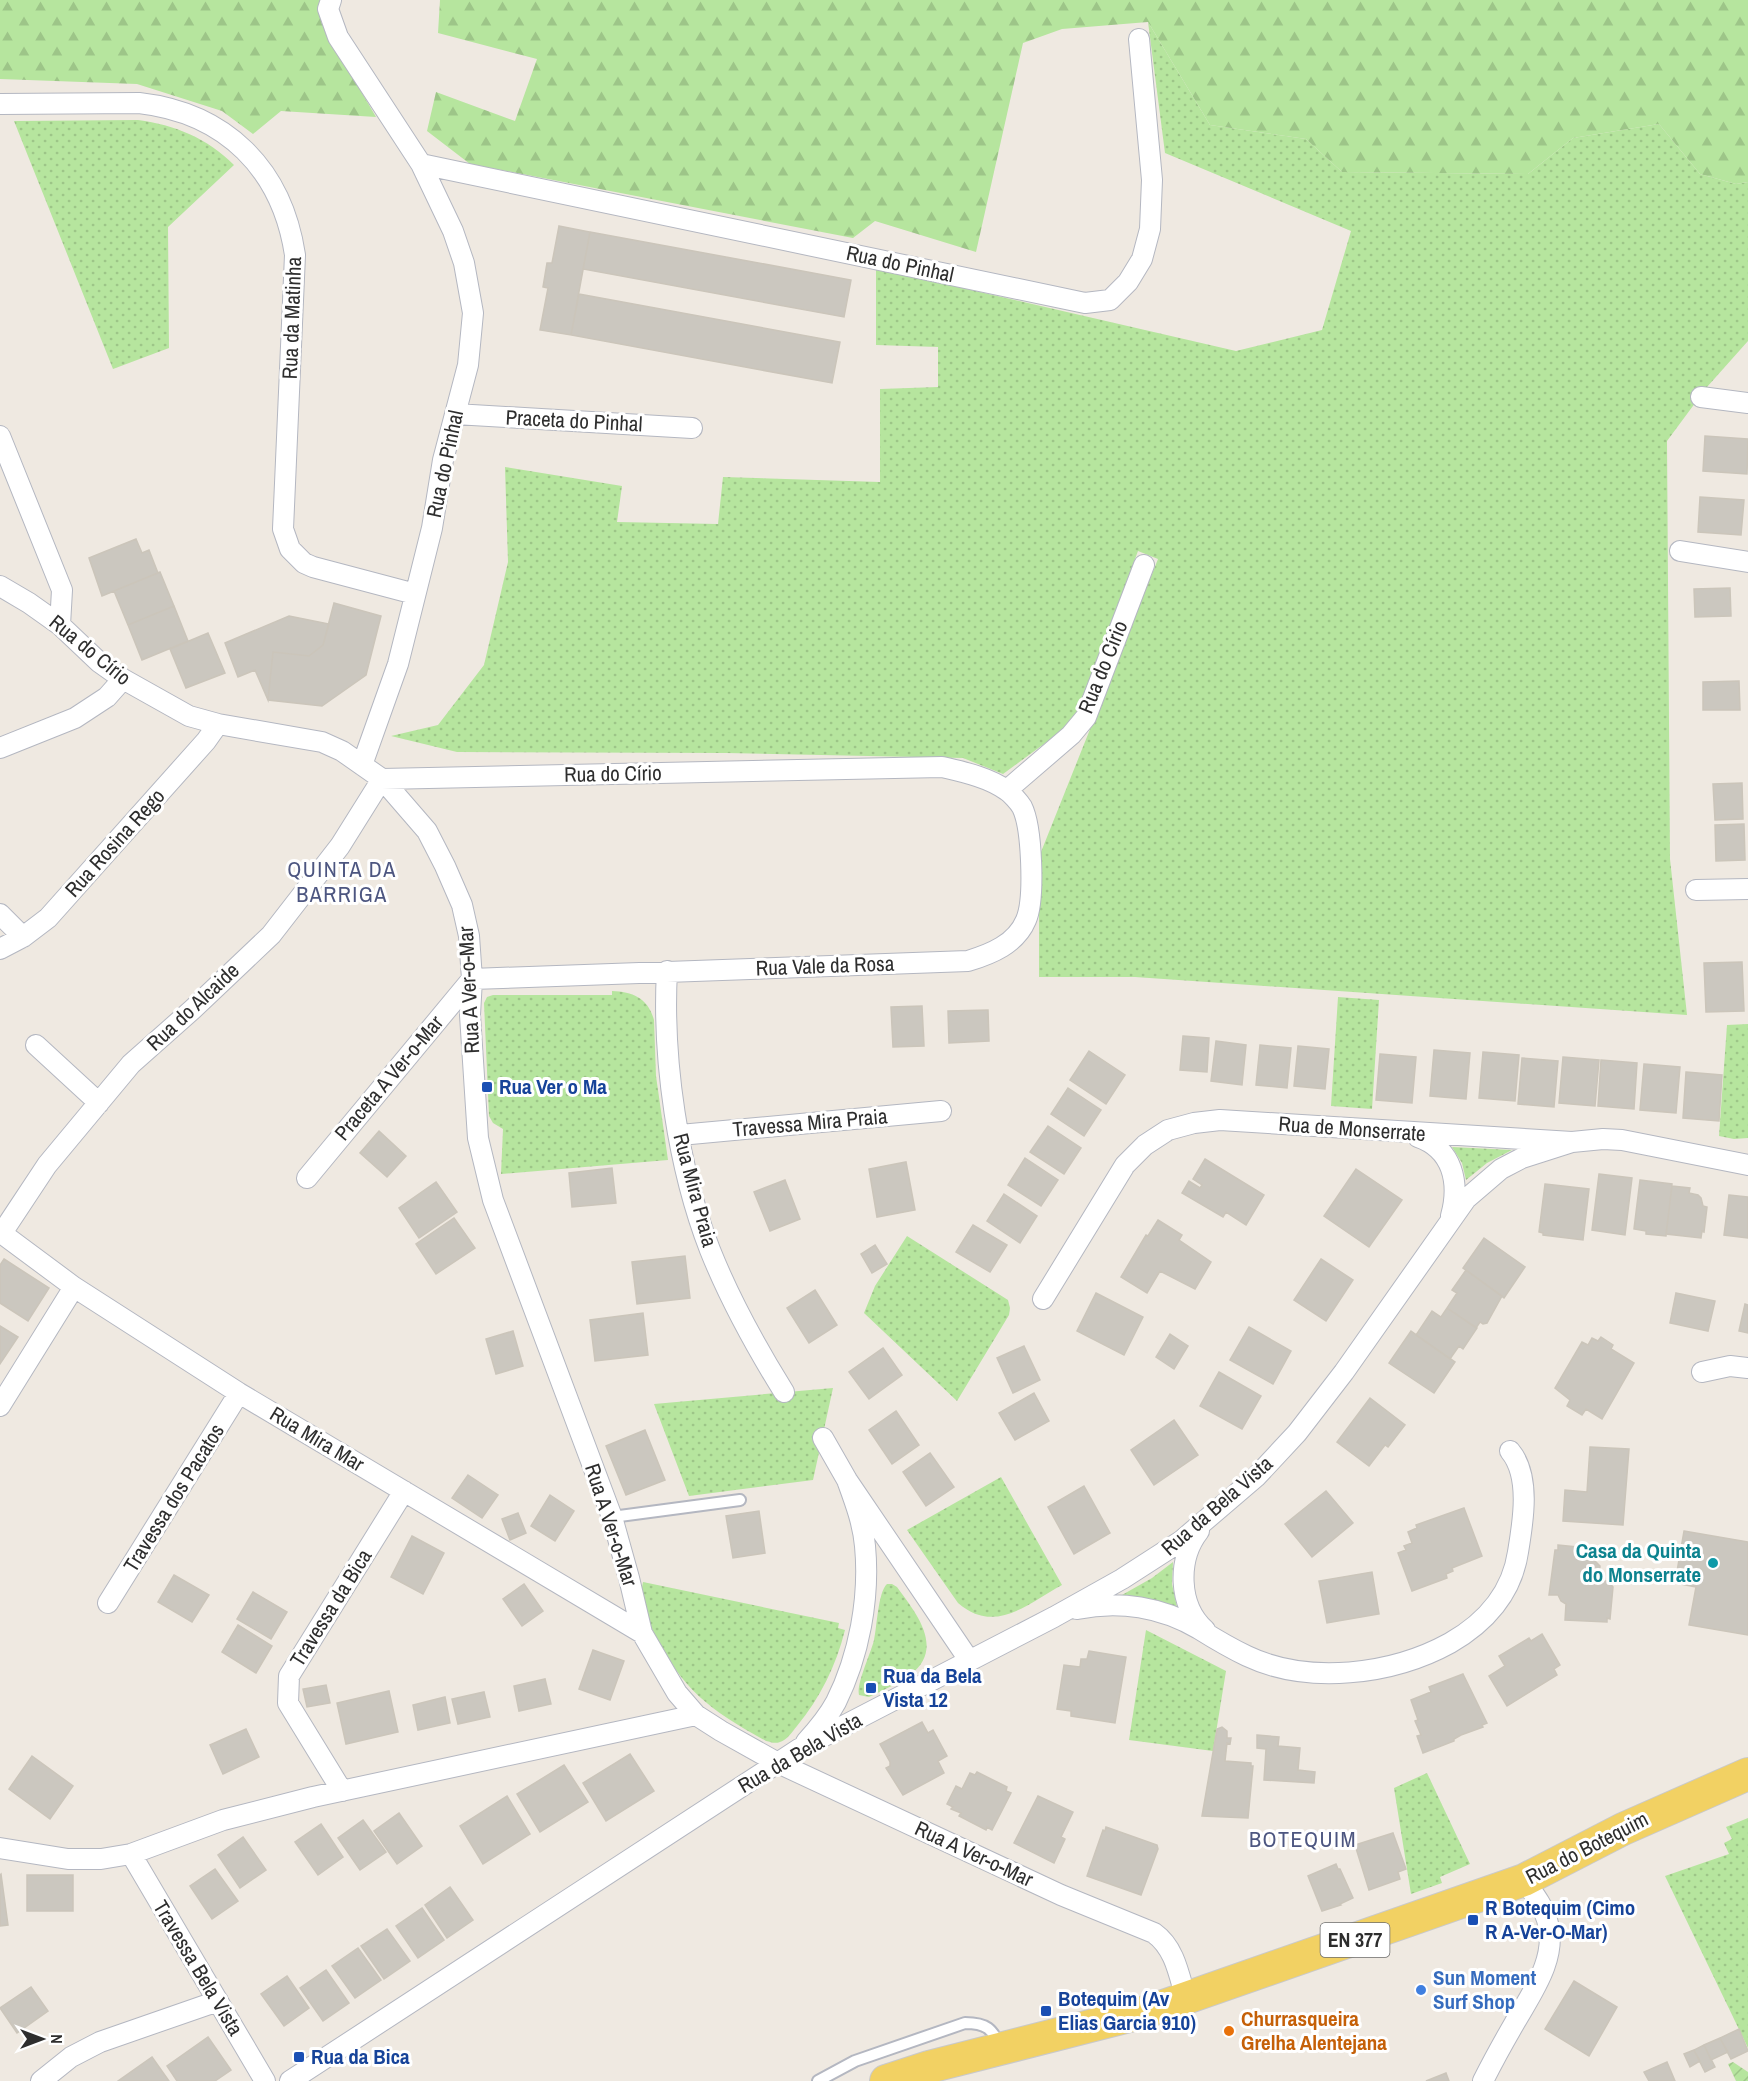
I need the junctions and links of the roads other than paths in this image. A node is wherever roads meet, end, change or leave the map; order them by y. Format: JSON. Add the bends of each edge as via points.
{"nodes":[{"id":1,"x":331,"y":0,"type":"edge"},
{"id":2,"x":1139,"y":39,"type":"dead end"},
{"id":3,"x":0,"y":104,"type":"edge"},
{"id":4,"x":421,"y":164,"type":"junction"},
{"id":5,"x":1701,"y":397,"type":"dead end"},
{"id":6,"x":1748,"y":403,"type":"edge"},
{"id":7,"x":455,"y":414,"type":"junction"},
{"id":8,"x":692,"y":428,"type":"dead end"},
{"id":9,"x":0,"y":436,"type":"edge"},
{"id":10,"x":1680,"y":551,"type":"dead end"},
{"id":11,"x":1748,"y":562,"type":"edge"},
{"id":12,"x":1144,"y":565,"type":"dead end"},
{"id":13,"x":0,"y":586,"type":"edge"},
{"id":14,"x":415,"y":594,"type":"junction"},
{"id":15,"x":60,"y":625,"type":"junction"},
{"id":16,"x":123,"y":680,"type":"junction"},
{"id":17,"x":218,"y":724,"type":"junction"},
{"id":18,"x":0,"y":748,"type":"edge"},
{"id":19,"x":362,"y":765,"type":"junction"},
{"id":20,"x":382,"y":779,"type":"junction"},
{"id":21,"x":1007,"y":790,"type":"junction"},
{"id":22,"x":1748,"y":889,"type":"edge"},
{"id":23,"x":1696,"y":890,"type":"dead end"},
{"id":24,"x":0,"y":914,"type":"edge"},
{"id":25,"x":23,"y":937,"type":"junction"},
{"id":26,"x":0,"y":949,"type":"edge"},
{"id":27,"x":667,"y":971,"type":"junction"},
{"id":28,"x":472,"y":979,"type":"junction"},
{"id":29,"x":36,"y":1046,"type":"dead end"},
{"id":30,"x":99,"y":1103,"type":"junction"},
{"id":31,"x":941,"y":1112,"type":"dead end"},
{"id":32,"x":1407,"y":1133,"type":"junction"},
{"id":33,"x":680,"y":1135,"type":"junction"},
{"id":34,"x":1572,"y":1142,"type":"junction"},
{"id":35,"x":1748,"y":1165,"type":"edge"},
{"id":36,"x":307,"y":1178,"type":"dead end"},
{"id":37,"x":1450,"y":1218,"type":"junction"},
{"id":38,"x":1,"y":1233,"type":"edge"},
{"id":39,"x":74,"y":1287,"type":"junction"},
{"id":40,"x":1043,"y":1299,"type":"dead end"},
{"id":41,"x":1748,"y":1368,"type":"edge"},
{"id":42,"x":1702,"y":1372,"type":"dead end"},
{"id":43,"x":784,"y":1392,"type":"dead end"},
{"id":44,"x":239,"y":1393,"type":"junction"},
{"id":45,"x":0,"y":1406,"type":"edge"},
{"id":46,"x":822,"y":1438,"type":"dead end"},
{"id":47,"x":1510,"y":1451,"type":"dead end"},
{"id":48,"x":847,"y":1480,"type":"junction"},
{"id":49,"x":404,"y":1491,"type":"junction"},
{"id":50,"x":740,"y":1500,"type":"dead end"},
{"id":51,"x":1212,"y":1516,"type":"junction"},
{"id":52,"x":612,"y":1517,"type":"junction"},
{"id":53,"x":108,"y":1603,"type":"dead end"},
{"id":54,"x":1054,"y":1617,"type":"junction"},
{"id":55,"x":642,"y":1633,"type":"junction"},
{"id":56,"x":1216,"y":1640,"type":"junction"},
{"id":57,"x":969,"y":1660,"type":"junction"},
{"id":58,"x":696,"y":1714,"type":"junction"},
{"id":59,"x":799,"y":1749,"type":"junction"},
{"id":60,"x":778,"y":1762,"type":"junction"},
{"id":61,"x":1748,"y":1774,"type":"edge"},
{"id":62,"x":342,"y":1791,"type":"junction"},
{"id":63,"x":0,"y":1848,"type":"edge"},
{"id":64,"x":131,"y":1854,"type":"junction"},
{"id":65,"x":1524,"y":1880,"type":"junction"},
{"id":66,"x":1186,"y":1999,"type":"junction"},
{"id":67,"x":218,"y":2001,"type":"junction"},
{"id":68,"x":1002,"y":2050,"type":"junction"},
{"id":69,"x":41,"y":2081,"type":"edge"},
{"id":70,"x":265,"y":2081,"type":"edge"},
{"id":71,"x":290,"y":2081,"type":"edge"},
{"id":72,"x":818,"y":2081,"type":"edge"},
{"id":73,"x":886,"y":2081,"type":"edge"},
{"id":74,"x":1483,"y":2081,"type":"edge"}],
"edges":[{"from":1,"to":4,"type":"street","name":"Rua do Pinhal","via":[[328,9],[338,37]]},
{"from":2,"to":4,"type":"street","name":"Rua do Pinhal","via":[[1152,180],[1150,229],[1142,259],[1128,282],[1110,300],[1085,303]]},
{"from":3,"to":14,"type":"street","name":"Rua da Matinha","via":[[160,105],[211,124],[252,158],[281,203],[295,255],[283,529],[286,539],[296,556],[313,567]]},
{"from":4,"to":7,"type":"street","name":"Rua do Pinhal","via":[[453,232],[470,288],[472,340]]},
{"from":5,"to":6,"type":"street"},
{"from":7,"to":8,"type":"street","name":"Praceta do Pinhal"},
{"from":7,"to":14,"type":"street","name":"Rua do Pinhal"},
{"from":9,"to":15,"type":"street","via":[[62,590]]},
{"from":10,"to":11,"type":"street"},
{"from":12,"to":21,"type":"street","name":"Rua do Círio","via":[[1086,717],[1071,735]]},
{"from":13,"to":15,"type":"street","name":"Rua do Círio"},
{"from":14,"to":19,"type":"street","name":"Rua do Pinhal","via":[[398,664]]},
{"from":15,"to":16,"type":"street","name":"Rua do Círio"},
{"from":16,"to":17,"type":"street","name":"Rua do Círio","via":[[189,716]]},
{"from":16,"to":18,"type":"street","via":[[107,697],[75,718]]},
{"from":17,"to":19,"type":"street","name":"Rua do Círio","via":[[322,742]]},
{"from":17,"to":25,"type":"street","name":"Rua Rosina Rego","via":[[48,918]]},
{"from":19,"to":20,"type":"street","name":"Rua do Círio"},
{"from":20,"to":21,"type":"street","name":"Rua do Círio","via":[[942,767],[972,774]]},
{"from":20,"to":28,"type":"street","name":"Rua A Ver-o-Mar","via":[[427,831],[446,866],[462,905]]},
{"from":20,"to":30,"type":"street","name":"Rua do Alcaide","via":[[339,846],[270,935],[131,1064]]},
{"from":21,"to":27,"type":"street","name":"Rua Vale da Rosa","via":[[1022,807],[1030,843],[1031,891],[1026,920],[1012,940],[990,955],[968,961]]},
{"from":22,"to":23,"type":"street"},
{"from":24,"to":25,"type":"street"},
{"from":25,"to":26,"type":"street","name":"Rua Rosina Rego"},
{"from":27,"to":28,"type":"street","name":"Rua Vale da Rosa"},
{"from":27,"to":33,"type":"street","name":"Rua Mira Praia","via":[[668,1052]]},
{"from":28,"to":36,"type":"street","name":"Praceta A Ver-o-Mar"},
{"from":28,"to":52,"type":"street","name":"Rua A Ver-o-Mar","via":[[470,1014],[478,1138],[493,1200]]},
{"from":29,"to":30,"type":"street"},
{"from":30,"to":38,"type":"street","name":"Rua do Alcaide","via":[[47,1165]]},
{"from":31,"to":33,"type":"street","name":"Travessa Mira Praia"},
{"from":32,"to":34,"type":"street","name":"Rua de Monserrate"},
{"from":32,"to":37,"type":"street","via":[[1441,1150],[1450,1165],[1455,1199]]},
{"from":32,"to":40,"type":"street","name":"Rua de Monserrate","via":[[1220,1120],[1167,1130],[1144,1145],[1125,1165]]},
{"from":33,"to":43,"type":"street","name":"Rua Mira Praia","via":[[691,1190],[710,1249],[747,1329]]},
{"from":34,"to":35,"type":"street","name":"Rua de Monserrate","via":[[1622,1140]]},
{"from":34,"to":37,"type":"street","name":"Rua da Bela Vista","via":[[1501,1169]]},
{"from":37,"to":51,"type":"street","name":"Rua da Bela Vista","via":[[1297,1433],[1256,1478]]},
{"from":38,"to":39,"type":"street","name":"Rua Mira Mar"},
{"from":39,"to":44,"type":"street","name":"Rua Mira Mar"},
{"from":39,"to":45,"type":"street"},
{"from":41,"to":42,"type":"street","via":[[1730,1366]]},
{"from":44,"to":49,"type":"street","name":"Rua Mira Mar"},
{"from":44,"to":53,"type":"street","name":"Travessa dos Pacatos"},
{"from":46,"to":48,"type":"street"},
{"from":47,"to":56,"type":"street","via":[[1518,1460],[1523,1489],[1516,1563],[1497,1604],[1464,1635],[1410,1661],[1336,1672],[1280,1667]]},
{"from":48,"to":57,"type":"street"},
{"from":48,"to":59,"type":"street","via":[[859,1512],[865,1546],[866,1589],[861,1627],[836,1702]]},
{"from":49,"to":55,"type":"street","name":"Rua Mira Mar"},
{"from":49,"to":62,"type":"street","name":"Travessa da Bica","via":[[289,1676],[288,1703]]},
{"from":50,"to":52,"type":"lane"},
{"from":51,"to":54,"type":"street","name":"Rua da Bela Vista","via":[[1156,1558]]},
{"from":51,"to":56,"type":"street","via":[[1188,1552],[1184,1586],[1191,1614]]},
{"from":52,"to":55,"type":"street","name":"Rua A Ver-o-Mar"},
{"from":54,"to":56,"type":"street","via":[[1092,1606],[1148,1609],[1186,1622]]},
{"from":54,"to":57,"type":"street","name":"Rua da Bela Vista"},
{"from":55,"to":58,"type":"street","name":"Rua A Ver-o-Mar","via":[[677,1693]]},
{"from":57,"to":59,"type":"street","name":"Rua da Bela Vista"},
{"from":58,"to":60,"type":"street","name":"Rua A Ver-o-Mar"},
{"from":58,"to":62,"type":"street"},
{"from":59,"to":60,"type":"street","name":"Rua da Bela Vista"},
{"from":60,"to":66,"type":"street","name":"Rua A Ver-o-Mar","via":[[1061,1895],[1154,1933],[1172,1953]]},
{"from":60,"to":71,"type":"street","name":"Rua da Bela Vista"},
{"from":61,"to":65,"type":"main road","name":"Rua do Botequim","number":"EN 377","via":[[1623,1829]]},
{"from":62,"to":64,"type":"street","via":[[223,1820]]},
{"from":63,"to":64,"type":"street","via":[[68,1859]]},
{"from":64,"to":67,"type":"street","name":"Travessa Bela Vista"},
{"from":65,"to":66,"type":"main road","name":"Rua do Botequim","number":"EN 377"},
{"from":65,"to":74,"type":"street","via":[[1548,1922],[1550,1945],[1538,1982]]},
{"from":66,"to":68,"type":"main road","number":"EN 377"},
{"from":67,"to":69,"type":"street","via":[[100,2042],[71,2057]]},
{"from":67,"to":70,"type":"street","name":"Travessa Bela Vista"},
{"from":68,"to":72,"type":"lane","via":[[994,2032],[984,2025],[965,2024],[855,2061]]},
{"from":68,"to":73,"type":"main road","number":"EN 377"}]}
